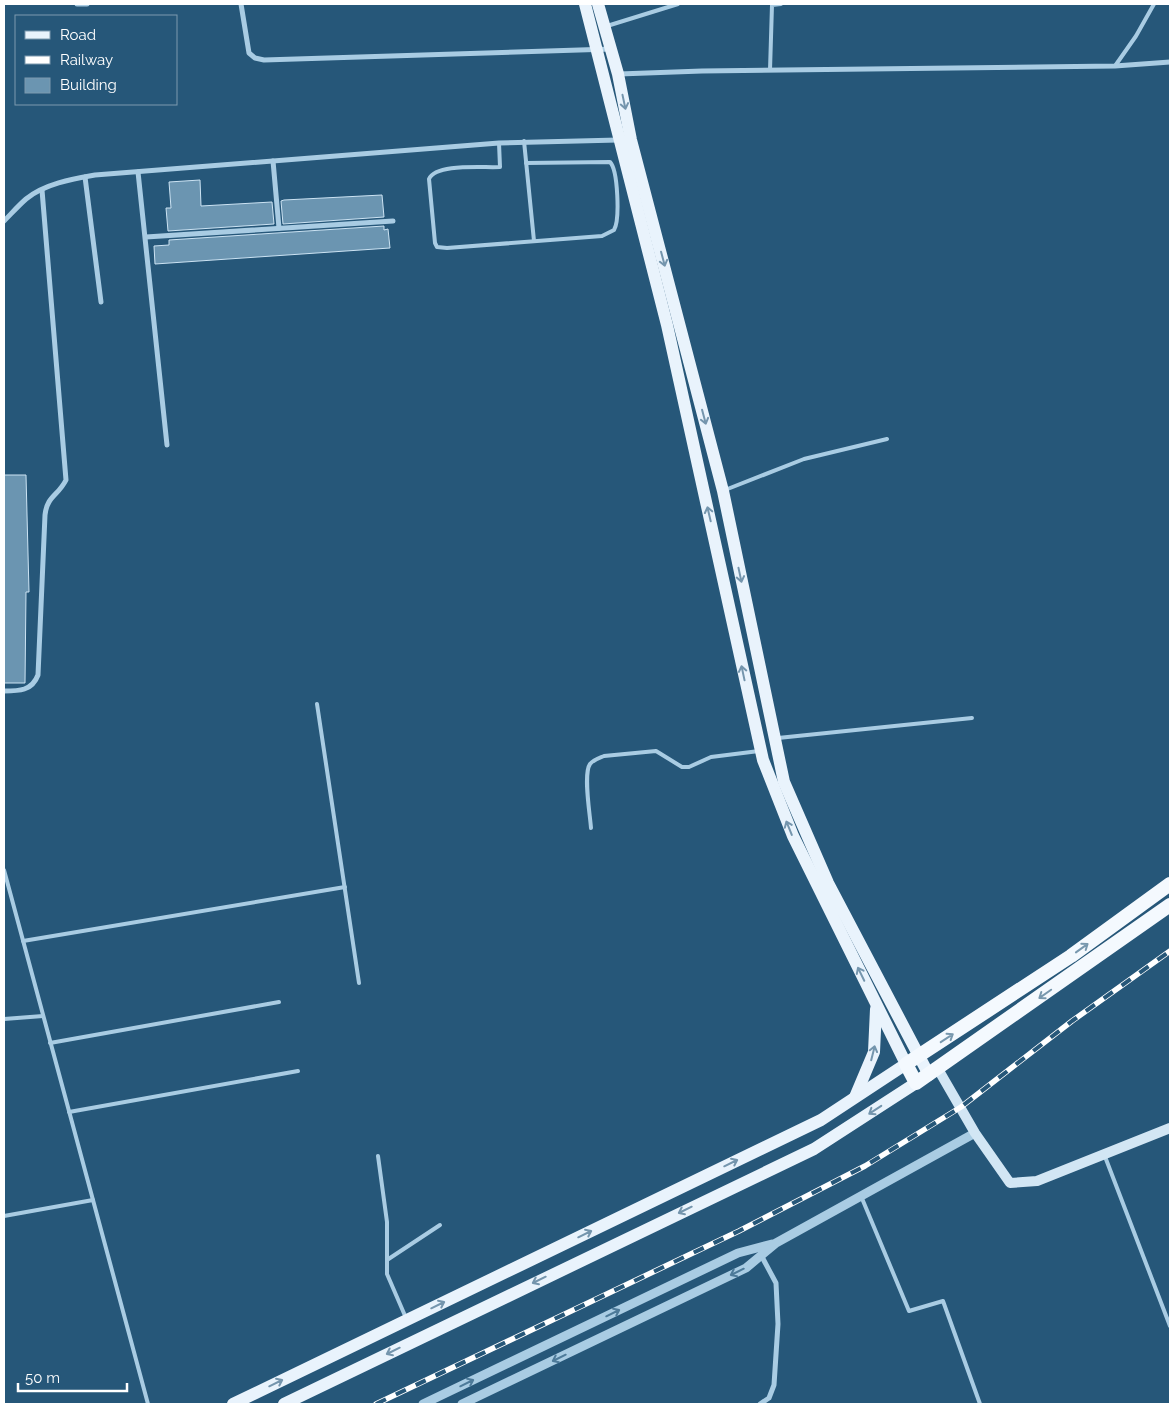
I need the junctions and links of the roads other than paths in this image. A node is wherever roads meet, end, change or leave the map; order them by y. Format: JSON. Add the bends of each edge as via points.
{"nodes":[{"id":1,"x":77,"y":4,"type":"edge"},
{"id":2,"x":87,"y":4,"type":"edge"},
{"id":3,"x":241,"y":4,"type":"edge"},
{"id":4,"x":585,"y":4,"type":"edge"},
{"id":5,"x":598,"y":4,"type":"edge"},
{"id":6,"x":678,"y":4,"type":"edge"},
{"id":7,"x":781,"y":4,"type":"edge"},
{"id":8,"x":1154,"y":4,"type":"edge"},
{"id":9,"x":605,"y":26,"type":"junction"},
{"id":10,"x":605,"y":49,"type":"junction"},
{"id":11,"x":1170,"y":62,"type":"edge"},
{"id":12,"x":1115,"y":66,"type":"junction"},
{"id":13,"x":770,"y":70,"type":"junction"},
{"id":14,"x":618,"y":74,"type":"junction"},
{"id":15,"x":625,"y":140,"type":"junction"},
{"id":16,"x":524,"y":141,"type":"junction"},
{"id":17,"x":499,"y":142,"type":"junction"},
{"id":18,"x":273,"y":161,"type":"junction"},
{"id":19,"x":526,"y":163,"type":"junction"},
{"id":20,"x":138,"y":172,"type":"junction"},
{"id":21,"x":85,"y":177,"type":"junction"},
{"id":22,"x":42,"y":190,"type":"junction"},
{"id":23,"x":393,"y":221,"type":"dead end"},
{"id":24,"x":4,"y":222,"type":"edge"},
{"id":25,"x":279,"y":228,"type":"junction"},
{"id":26,"x":146,"y":237,"type":"junction"},
{"id":27,"x":534,"y":241,"type":"junction"},
{"id":28,"x":101,"y":302,"type":"dead end"},
{"id":29,"x":887,"y":439,"type":"dead end"},
{"id":30,"x":167,"y":445,"type":"dead end"},
{"id":31,"x":723,"y":490,"type":"junction"},
{"id":32,"x":4,"y":691,"type":"edge"},
{"id":33,"x":317,"y":704,"type":"dead end"},
{"id":34,"x":972,"y":718,"type":"dead end"},
{"id":35,"x":780,"y":738,"type":"junction"},
{"id":36,"x":760,"y":751,"type":"junction"},
{"id":37,"x":591,"y":828,"type":"dead end"},
{"id":38,"x":4,"y":870,"type":"edge"},
{"id":39,"x":1170,"y":884,"type":"edge"},
{"id":40,"x":345,"y":887,"type":"junction"},
{"id":41,"x":1170,"y":905,"type":"edge"},
{"id":42,"x":23,"y":941,"type":"junction"},
{"id":43,"x":359,"y":983,"type":"dead end"},
{"id":44,"x":279,"y":1002,"type":"dead end"},
{"id":45,"x":876,"y":1004,"type":"junction"},
{"id":46,"x":43,"y":1016,"type":"junction"},
{"id":47,"x":4,"y":1019,"type":"edge"},
{"id":48,"x":50,"y":1043,"type":"junction"},
{"id":49,"x":918,"y":1057,"type":"junction"},
{"id":50,"x":906,"y":1064,"type":"junction"},
{"id":51,"x":298,"y":1071,"type":"dead end"},
{"id":52,"x":933,"y":1072,"type":"junction"},
{"id":53,"x":916,"y":1083,"type":"junction"},
{"id":54,"x":855,"y":1097,"type":"junction"},
{"id":55,"x":69,"y":1112,"type":"junction"},
{"id":56,"x":1170,"y":1128,"type":"edge"},
{"id":57,"x":975,"y":1133,"type":"junction"},
{"id":58,"x":1104,"y":1154,"type":"junction"},
{"id":59,"x":378,"y":1156,"type":"dead end"},
{"id":60,"x":861,"y":1196,"type":"junction"},
{"id":61,"x":93,"y":1200,"type":"junction"},
{"id":62,"x":4,"y":1216,"type":"edge"},
{"id":63,"x":440,"y":1225,"type":"dead end"},
{"id":64,"x":776,"y":1243,"type":"junction"},
{"id":65,"x":761,"y":1255,"type":"junction"},
{"id":66,"x":387,"y":1260,"type":"junction"},
{"id":67,"x":407,"y":1320,"type":"junction"},
{"id":68,"x":1170,"y":1326,"type":"edge"},
{"id":69,"x":148,"y":1404,"type":"edge"},
{"id":70,"x":232,"y":1404,"type":"edge"},
{"id":71,"x":284,"y":1404,"type":"edge"},
{"id":72,"x":423,"y":1404,"type":"edge"},
{"id":73,"x":462,"y":1404,"type":"edge"},
{"id":74,"x":760,"y":1404,"type":"edge"},
{"id":75,"x":980,"y":1404,"type":"edge"}],
"edges":[{"from":1,"to":2,"type":"street"},
{"from":3,"to":10,"type":"street","via":[[249,53],[264,60]]},
{"from":4,"to":10,"type":"main road"},
{"from":5,"to":9,"type":"main road"},
{"from":6,"to":9,"type":"lane"},
{"from":7,"to":13,"type":"lane","via":[[772,5]]},
{"from":8,"to":12,"type":"lane"},
{"from":9,"to":10,"type":"main road"},
{"from":10,"to":14,"type":"main road"},
{"from":10,"to":15,"type":"main road"},
{"from":11,"to":12,"type":"street"},
{"from":12,"to":13,"type":"street"},
{"from":13,"to":14,"type":"street"},
{"from":14,"to":15,"type":"main road","one_way":true},
{"from":15,"to":16,"type":"street"},
{"from":15,"to":31,"type":"main road","one_way":true},
{"from":36,"to":15,"type":"main road","one_way":true},
{"from":16,"to":17,"type":"street"},
{"from":16,"to":19,"type":"lane"},
{"from":17,"to":18,"type":"street"},
{"from":17,"to":27,"type":"lane","via":[[500,167],[441,169],[431,175],[435,243],[437,247],[447,248]]},
{"from":18,"to":20,"type":"street"},
{"from":18,"to":25,"type":"street"},
{"from":19,"to":27,"type":"lane"},
{"from":19,"to":27,"type":"lane","via":[[602,161],[610,162],[614,173],[618,217],[614,230],[602,236]]},
{"from":20,"to":21,"type":"street"},
{"from":20,"to":26,"type":"street"},
{"from":21,"to":22,"type":"street"},
{"from":21,"to":28,"type":"street"},
{"from":22,"to":24,"type":"street","via":[[26,199]]},
{"from":22,"to":32,"type":"street","via":[[66,480],[50,498],[45,515],[38,675],[24,690]]},
{"from":23,"to":25,"type":"street"},
{"from":25,"to":26,"type":"street"},
{"from":26,"to":30,"type":"street"},
{"from":29,"to":31,"type":"lane","via":[[804,459]]},
{"from":31,"to":35,"type":"main road","one_way":true},
{"from":33,"to":40,"type":"lane"},
{"from":34,"to":35,"type":"lane"},
{"from":35,"to":49,"type":"main road","via":[[784,782],[828,883]]},
{"from":36,"to":37,"type":"lane","via":[[711,757],[682,768],[656,751],[596,759],[588,769]]},
{"from":45,"to":36,"type":"main road","one_way":true,"via":[[793,836]]},
{"from":38,"to":42,"type":"lane"},
{"from":49,"to":39,"type":"highway","one_way":true,"via":[[1071,956]]},
{"from":40,"to":42,"type":"lane"},
{"from":40,"to":43,"type":"lane"},
{"from":41,"to":52,"type":"highway","one_way":true},
{"from":42,"to":46,"type":"lane"},
{"from":44,"to":48,"type":"lane"},
{"from":45,"to":50,"type":"main road"},
{"from":54,"to":45,"type":"main road","one_way":true,"via":[[874,1052]]},
{"from":46,"to":47,"type":"lane"},
{"from":46,"to":48,"type":"lane"},
{"from":48,"to":55,"type":"lane"},
{"from":49,"to":50,"type":"highway"},
{"from":49,"to":52,"type":"main road"},
{"from":50,"to":53,"type":"highway"},
{"from":50,"to":54,"type":"main road"},
{"from":51,"to":55,"type":"lane"},
{"from":52,"to":53,"type":"highway"},
{"from":52,"to":57,"type":"main road"},
{"from":53,"to":71,"type":"main road","one_way":true,"via":[[814,1148]]},
{"from":67,"to":54,"type":"main road","one_way":true,"via":[[821,1120]]},
{"from":55,"to":61,"type":"lane"},
{"from":56,"to":58,"type":"main road"},
{"from":57,"to":58,"type":"main road","via":[[1010,1183],[1037,1182]]},
{"from":57,"to":60,"type":"street"},
{"from":58,"to":68,"type":"lane"},
{"from":59,"to":66,"type":"lane","via":[[387,1222]]},
{"from":60,"to":64,"type":"street"},
{"from":60,"to":75,"type":"lane","via":[[909,1311],[943,1301]]},
{"from":61,"to":62,"type":"lane"},
{"from":61,"to":69,"type":"lane"},
{"from":63,"to":66,"type":"lane"},
{"from":64,"to":65,"type":"street"},
{"from":72,"to":64,"type":"street","one_way":true,"via":[[738,1253]]},
{"from":65,"to":73,"type":"street","one_way":true,"via":[[746,1268]]},
{"from":65,"to":74,"type":"street","via":[[776,1282],[778,1324],[774,1385],[769,1398]]},
{"from":66,"to":67,"type":"lane","via":[[390,1281]]},
{"from":70,"to":67,"type":"main road","one_way":true}]}
